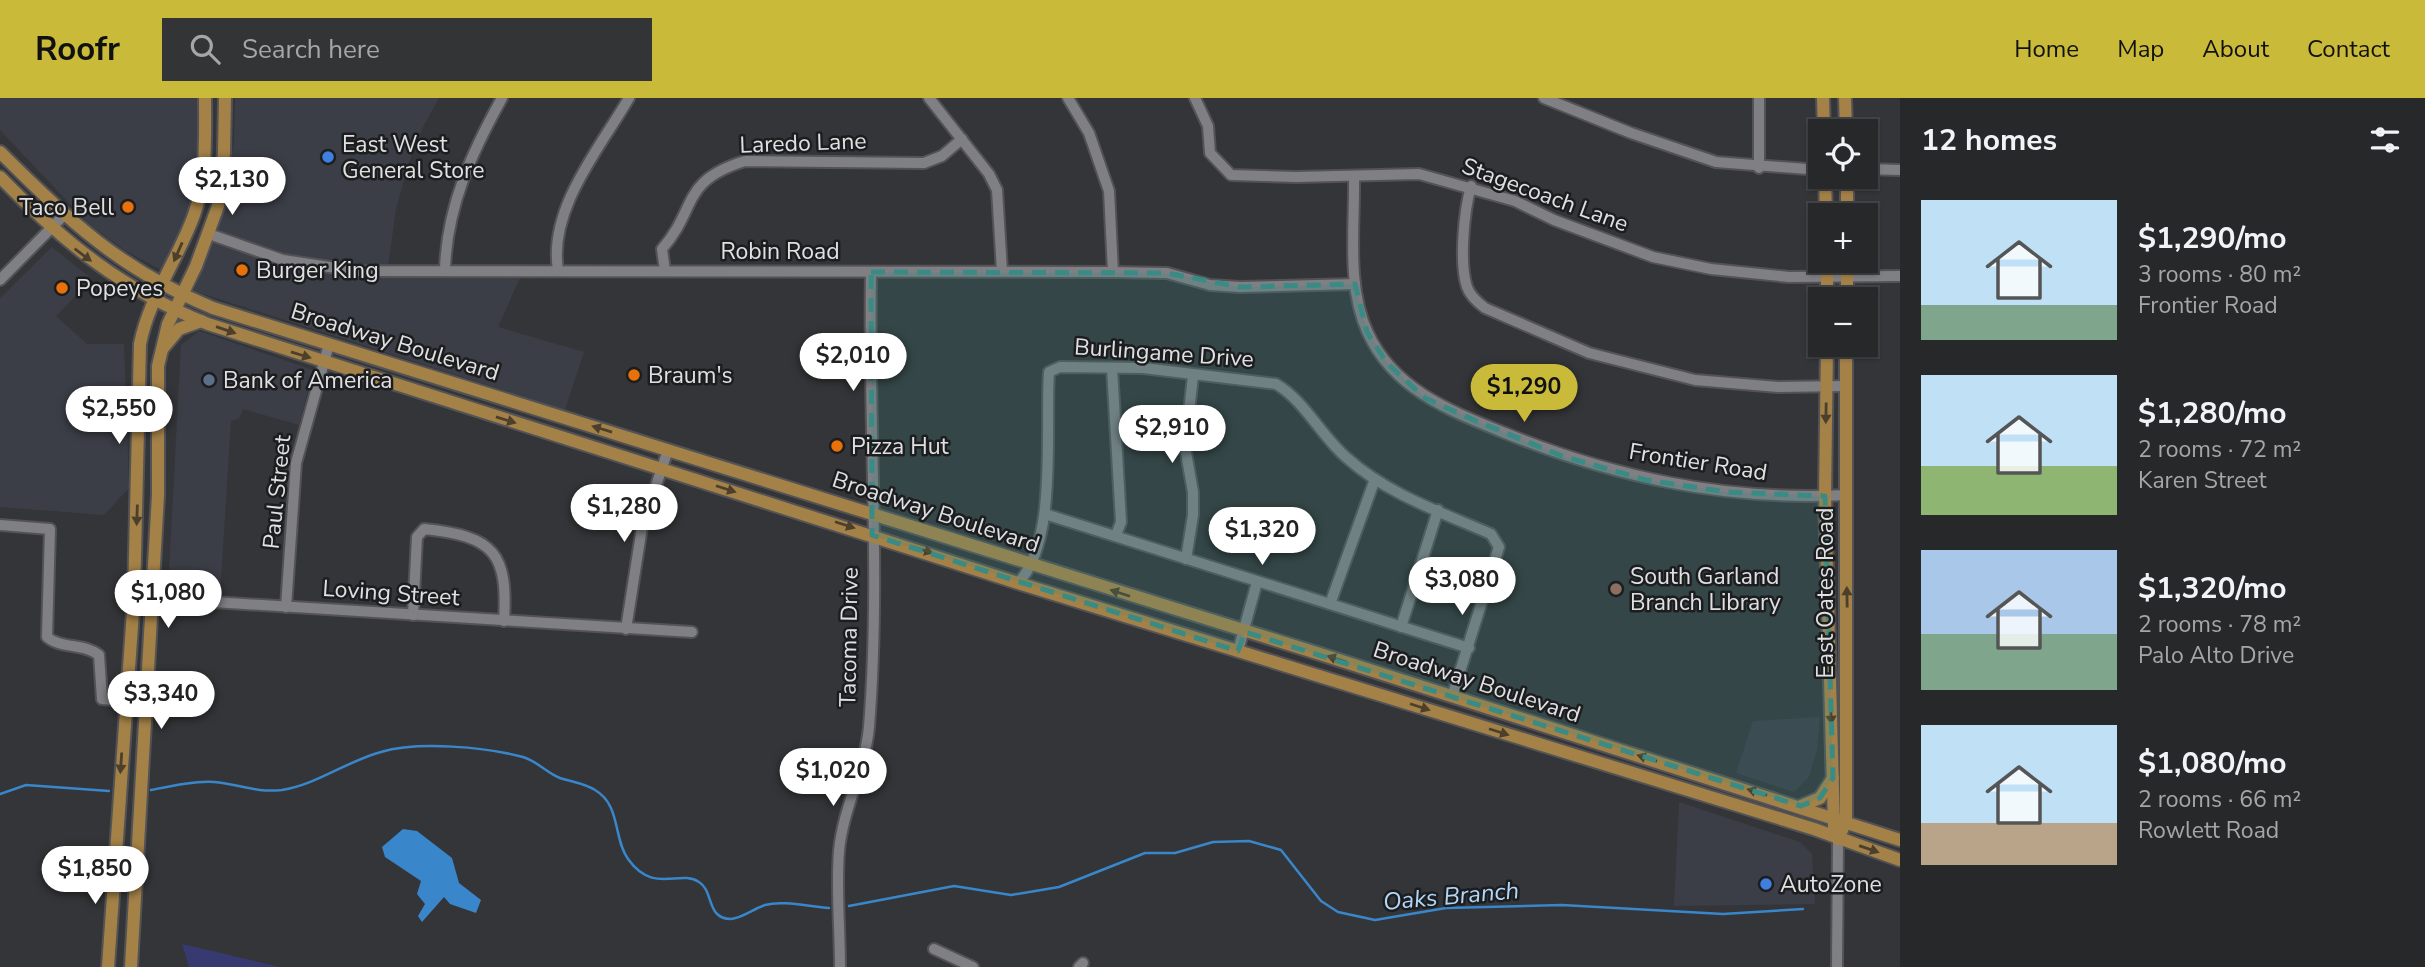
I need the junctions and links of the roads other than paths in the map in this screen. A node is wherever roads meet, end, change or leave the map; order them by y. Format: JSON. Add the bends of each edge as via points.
{"nodes":[{"id":1,"x":205,"y":98,"type":"edge"},
{"id":2,"x":225,"y":98,"type":"edge"},
{"id":3,"x":502,"y":98,"type":"edge"},
{"id":4,"x":629,"y":98,"type":"edge"},
{"id":5,"x":929,"y":98,"type":"edge"},
{"id":6,"x":1068,"y":98,"type":"edge"},
{"id":7,"x":1195,"y":98,"type":"edge"},
{"id":8,"x":1544,"y":98,"type":"edge"},
{"id":9,"x":1759,"y":98,"type":"edge"},
{"id":10,"x":1824,"y":98,"type":"edge"},
{"id":11,"x":1845,"y":98,"type":"edge"},
{"id":12,"x":1824,"y":119,"type":"edge"},
{"id":13,"x":1846,"y":119,"type":"edge"},
{"id":14,"x":962,"y":139,"type":"junction"},
{"id":15,"x":0,"y":152,"type":"edge"},
{"id":16,"x":1759,"y":168,"type":"junction"},
{"id":17,"x":1878,"y":169,"type":"edge"},
{"id":18,"x":1808,"y":170,"type":"edge"},
{"id":19,"x":1900,"y":170,"type":"edge"},
{"id":20,"x":1354,"y":176,"type":"junction"},
{"id":21,"x":0,"y":177,"type":"edge"},
{"id":22,"x":1471,"y":186,"type":"junction"},
{"id":23,"x":64,"y":215,"type":"junction"},
{"id":24,"x":51,"y":229,"type":"junction"},
{"id":25,"x":209,"y":234,"type":"junction"},
{"id":26,"x":445,"y":269,"type":"junction"},
{"id":27,"x":558,"y":270,"type":"junction"},
{"id":28,"x":665,"y":271,"type":"junction"},
{"id":29,"x":1002,"y":271,"type":"junction"},
{"id":30,"x":871,"y":272,"type":"junction"},
{"id":31,"x":1113,"y":272,"type":"junction"},
{"id":32,"x":1827,"y":273,"type":"edge"},
{"id":33,"x":1847,"y":276,"type":"junction"},
{"id":34,"x":1900,"y":276,"type":"edge"},
{"id":35,"x":1827,"y":278,"type":"junction"},
{"id":36,"x":0,"y":280,"type":"edge"},
{"id":37,"x":1355,"y":284,"type":"junction"},
{"id":38,"x":128,"y":285,"type":"junction"},
{"id":39,"x":163,"y":285,"type":"junction"},
{"id":40,"x":1827,"y":287,"type":"edge"},
{"id":41,"x":1847,"y":287,"type":"edge"},
{"id":42,"x":182,"y":295,"type":"junction"},
{"id":43,"x":155,"y":301,"type":"junction"},
{"id":44,"x":174,"y":310,"type":"junction"},
{"id":45,"x":201,"y":321,"type":"junction"},
{"id":46,"x":142,"y":334,"type":"junction"},
{"id":47,"x":330,"y":344,"type":"junction"},
{"id":48,"x":160,"y":354,"type":"junction"},
{"id":49,"x":1826,"y":357,"type":"edge"},
{"id":50,"x":1846,"y":357,"type":"edge"},
{"id":51,"x":324,"y":362,"type":"junction"},
{"id":52,"x":1112,"y":368,"type":"junction"},
{"id":53,"x":1193,"y":376,"type":"junction"},
{"id":54,"x":448,"y":381,"type":"junction"},
{"id":55,"x":1826,"y":386,"type":"junction"},
{"id":56,"x":1846,"y":386,"type":"junction"},
{"id":57,"x":441,"y":399,"type":"junction"},
{"id":58,"x":668,"y":450,"type":"junction"},
{"id":59,"x":661,"y":468,"type":"junction"},
{"id":60,"x":136,"y":470,"type":"junction"},
{"id":61,"x":158,"y":470,"type":"junction"},
{"id":62,"x":1375,"y":479,"type":"junction"},
{"id":63,"x":1846,"y":495,"type":"junction"},
{"id":64,"x":1825,"y":496,"type":"junction"},
{"id":65,"x":1438,"y":510,"type":"junction"},
{"id":66,"x":872,"y":513,"type":"junction"},
{"id":67,"x":1045,"y":514,"type":"junction"},
{"id":68,"x":0,"y":525,"type":"edge"},
{"id":69,"x":872,"y":535,"type":"junction"},
{"id":70,"x":1116,"y":536,"type":"junction"},
{"id":71,"x":1186,"y":559,"type":"junction"},
{"id":72,"x":1034,"y":565,"type":"junction"},
{"id":73,"x":1257,"y":582,"type":"junction"},
{"id":74,"x":1018,"y":583,"type":"junction"},
{"id":75,"x":134,"y":597,"type":"junction"},
{"id":76,"x":154,"y":599,"type":"junction"},
{"id":77,"x":1330,"y":604,"type":"junction"},
{"id":78,"x":286,"y":607,"type":"junction"},
{"id":79,"x":413,"y":615,"type":"junction"},
{"id":80,"x":504,"y":621,"type":"junction"},
{"id":81,"x":1401,"y":627,"type":"junction"},
{"id":82,"x":626,"y":629,"type":"junction"},
{"id":83,"x":692,"y":632,"type":"dead end"},
{"id":84,"x":1244,"y":632,"type":"junction"},
{"id":85,"x":1469,"y":648,"type":"junction"},
{"id":86,"x":1238,"y":651,"type":"junction"},
{"id":87,"x":1831,"y":659,"type":"junction"},
{"id":88,"x":1847,"y":659,"type":"junction"},
{"id":89,"x":1452,"y":696,"type":"junction"},
{"id":90,"x":125,"y":701,"type":"junction"},
{"id":91,"x":146,"y":703,"type":"junction"},
{"id":92,"x":1833,"y":778,"type":"junction"},
{"id":93,"x":1801,"y":806,"type":"junction"},
{"id":94,"x":1840,"y":819,"type":"junction"},
{"id":95,"x":1838,"y":839,"type":"junction"},
{"id":96,"x":1900,"y":840,"type":"edge"},
{"id":97,"x":1900,"y":860,"type":"edge"},
{"id":98,"x":110,"y":929,"type":"junction"},
{"id":99,"x":134,"y":931,"type":"junction"},
{"id":100,"x":934,"y":949,"type":"dead end"},
{"id":101,"x":108,"y":967,"type":"edge"},
{"id":102,"x":131,"y":967,"type":"edge"},
{"id":103,"x":840,"y":967,"type":"edge"},
{"id":104,"x":973,"y":967,"type":"edge"},
{"id":105,"x":1837,"y":967,"type":"edge"}],
"edges":[{"from":1,"to":39,"type":"main road","one_way":true,"via":[[197,205]]},
{"from":2,"to":25,"type":"main road","via":[[223,180]]},
{"from":3,"to":26,"type":"street","via":[[458,191]]},
{"from":4,"to":27,"type":"street","via":[[570,199],[555,252]]},
{"from":5,"to":14,"type":"street"},
{"from":6,"to":31,"type":"street","via":[[1089,133],[1109,191]]},
{"from":7,"to":20,"type":"street","name":"Stagecoach Lane","via":[[1208,126],[1210,153],[1231,175]]},
{"from":8,"to":16,"type":"street","via":[[1716,162]]},
{"from":9,"to":16,"type":"street"},
{"from":10,"to":12,"type":"main road"},
{"from":11,"to":13,"type":"main road"},
{"from":14,"to":28,"type":"street","name":"Laredo Lane","via":[[942,156],[924,163],[745,161],[721,169],[704,180],[681,216],[675,235],[662,249]]},
{"from":14,"to":29,"type":"street","via":[[997,190]]},
{"from":15,"to":23,"type":"main road","name":"Broadway Boulevard"},
{"from":16,"to":18,"type":"street"},
{"from":17,"to":19,"type":"street"},
{"from":20,"to":22,"type":"street","name":"Stagecoach Lane","via":[[1419,174]]},
{"from":20,"to":37,"type":"street","name":"Frontier Road"},
{"from":21,"to":24,"type":"main road","name":"Broadway Boulevard"},
{"from":22,"to":35,"type":"street","name":"Stagecoach Lane","via":[[1653,257],[1711,269]]},
{"from":22,"to":55,"type":"street","via":[[1465,229],[1467,286],[1485,308],[1589,353],[1695,380]]},
{"from":23,"to":24,"type":"street"},
{"from":23,"to":39,"type":"main road","name":"Broadway Boulevard","via":[[108,252]]},
{"from":24,"to":36,"type":"street"},
{"from":24,"to":38,"type":"main road","name":"Broadway Boulevard","one_way":true},
{"from":25,"to":26,"type":"street","name":"Robin Road","via":[[291,261],[356,271]]},
{"from":25,"to":42,"type":"main road"},
{"from":26,"to":27,"type":"street","name":"Robin Road"},
{"from":27,"to":28,"type":"street","name":"Robin Road"},
{"from":28,"to":30,"type":"street","name":"Robin Road"},
{"from":29,"to":30,"type":"street","name":"Robin Road"},
{"from":29,"to":31,"type":"street","name":"Robin Road"},
{"from":30,"to":66,"type":"street","name":"Tacoma Drive"},
{"from":31,"to":37,"type":"street","name":"Robin Road","via":[[1167,273],[1220,286]]},
{"from":32,"to":35,"type":"main road"},
{"from":33,"to":34,"type":"street","name":"Stagecoach Lane"},
{"from":33,"to":35,"type":"street","name":"Stagecoach Lane"},
{"from":33,"to":41,"type":"main road"},
{"from":35,"to":40,"type":"main road"},
{"from":37,"to":64,"type":"street","name":"Frontier Road","via":[[1367,332],[1387,363],[1425,398],[1474,421],[1562,456],[1646,480],[1727,492]]},
{"from":38,"to":43,"type":"main road","name":"Broadway Boulevard"},
{"from":38,"to":46,"type":"main road","via":[[143,313]]},
{"from":39,"to":42,"type":"main road","name":"Broadway Boulevard"},
{"from":39,"to":43,"type":"main road"},
{"from":42,"to":44,"type":"main road"},
{"from":42,"to":47,"type":"main road","name":"Broadway Boulevard"},
{"from":43,"to":44,"type":"main road","name":"Broadway Boulevard"},
{"from":43,"to":46,"type":"main road"},
{"from":44,"to":45,"type":"main road","name":"Broadway Boulevard"},
{"from":44,"to":48,"type":"main road"},
{"from":45,"to":48,"type":"main road","via":[[179,329]]},
{"from":45,"to":51,"type":"main road","name":"Broadway Boulevard","one_way":true},
{"from":46,"to":60,"type":"main road"},
{"from":47,"to":51,"type":"street","name":"Paul Street"},
{"from":47,"to":54,"type":"main road","name":"Broadway Boulevard"},
{"from":48,"to":61,"type":"main road"},
{"from":49,"to":55,"type":"main road","name":"East Oates Road"},
{"from":50,"to":56,"type":"main road","name":"East Oates Road"},
{"from":51,"to":57,"type":"main road","name":"Broadway Boulevard"},
{"from":51,"to":78,"type":"street","name":"Paul Street","via":[[296,463]]},
{"from":52,"to":53,"type":"street","name":"Burlingame Drive"},
{"from":52,"to":67,"type":"street","name":"Burlingame Drive","via":[[1060,367],[1049,372]]},
{"from":52,"to":70,"type":"street","via":[[1121,513]]},
{"from":53,"to":62,"type":"street","name":"Burlingame Drive","via":[[1256,379],[1283,388],[1347,459]]},
{"from":53,"to":71,"type":"street","via":[[1185,447],[1194,515]]},
{"from":54,"to":57,"type":"main road"},
{"from":58,"to":54,"type":"main road","name":"Broadway Boulevard","one_way":true},
{"from":55,"to":56,"type":"street"},
{"from":55,"to":64,"type":"main road","name":"East Oates Road","one_way":true},
{"from":56,"to":63,"type":"main road","name":"East Oates Road"},
{"from":57,"to":59,"type":"main road","name":"Broadway Boulevard","one_way":true},
{"from":58,"to":59,"type":"street"},
{"from":58,"to":66,"type":"main road","name":"Broadway Boulevard"},
{"from":59,"to":69,"type":"main road","name":"Broadway Boulevard","one_way":true},
{"from":59,"to":82,"type":"street","via":[[642,527]]},
{"from":60,"to":61,"type":"main road"},
{"from":60,"to":75,"type":"main road","one_way":true},
{"from":61,"to":76,"type":"main road"},
{"from":62,"to":65,"type":"street","name":"Burlingame Drive"},
{"from":62,"to":77,"type":"street"},
{"from":63,"to":64,"type":"street","name":"Frontier Road"},
{"from":88,"to":63,"type":"main road","name":"East Oates Road","one_way":true},
{"from":64,"to":87,"type":"main road","name":"East Oates Road"},
{"from":65,"to":81,"type":"street"},
{"from":65,"to":85,"type":"street","name":"Burlingame Drive","via":[[1491,534],[1499,547]]},
{"from":66,"to":69,"type":"street","name":"Tacoma Drive"},
{"from":66,"to":72,"type":"main road","name":"Broadway Boulevard"},
{"from":67,"to":70,"type":"street"},
{"from":67,"to":72,"type":"street"},
{"from":68,"to":90,"type":"street","via":[[50,529],[47,636],[92,649],[99,656],[102,699]]},
{"from":69,"to":74,"type":"main road","name":"Broadway Boulevard","one_way":true},
{"from":69,"to":103,"type":"street","name":"Tacoma Drive","via":[[869,726],[864,763],[839,852]]},
{"from":70,"to":71,"type":"street"},
{"from":71,"to":73,"type":"street"},
{"from":72,"to":74,"type":"street"},
{"from":84,"to":72,"type":"main road","name":"Broadway Boulevard","one_way":true},
{"from":73,"to":77,"type":"street"},
{"from":73,"to":84,"type":"street"},
{"from":74,"to":86,"type":"main road","name":"Broadway Boulevard"},
{"from":75,"to":76,"type":"street","name":"Loving Street"},
{"from":75,"to":90,"type":"main road"},
{"from":76,"to":78,"type":"street","name":"Loving Street"},
{"from":76,"to":91,"type":"main road"},
{"from":77,"to":81,"type":"street"},
{"from":78,"to":79,"type":"street","name":"Loving Street"},
{"from":79,"to":80,"type":"street","name":"Loving Street"},
{"from":79,"to":80,"type":"street","via":[[417,537],[424,529],[462,537],[492,550],[502,564],[506,586]]},
{"from":80,"to":82,"type":"street","name":"Loving Street"},
{"from":81,"to":85,"type":"street"},
{"from":82,"to":83,"type":"street","name":"Loving Street"},
{"from":84,"to":86,"type":"street"},
{"from":89,"to":84,"type":"main road","name":"Broadway Boulevard","one_way":true},
{"from":85,"to":89,"type":"street"},
{"from":86,"to":95,"type":"main road","name":"Broadway Boulevard","one_way":true},
{"from":87,"to":88,"type":"main road"},
{"from":87,"to":92,"type":"main road","name":"East Oates Road","one_way":true},
{"from":88,"to":94,"type":"main road","name":"East Oates Road"},
{"from":93,"to":89,"type":"main road","name":"Broadway Boulevard","one_way":true},
{"from":90,"to":91,"type":"street"},
{"from":90,"to":98,"type":"main road","one_way":true},
{"from":91,"to":99,"type":"main road"},
{"from":92,"to":93,"type":"main road","via":[[1820,799]]},
{"from":92,"to":94,"type":"main road","name":"East Oates Road"},
{"from":93,"to":94,"type":"main road","name":"Broadway Boulevard"},
{"from":94,"to":95,"type":"main road","name":"East Oates Road"},
{"from":94,"to":96,"type":"main road","name":"Broadway Boulevard"},
{"from":95,"to":97,"type":"main road","name":"Broadway Boulevard","one_way":true},
{"from":95,"to":105,"type":"street","name":"East Oates Road"},
{"from":98,"to":99,"type":"main road"},
{"from":98,"to":101,"type":"main road"},
{"from":99,"to":102,"type":"main road"},
{"from":100,"to":104,"type":"street"}]}
